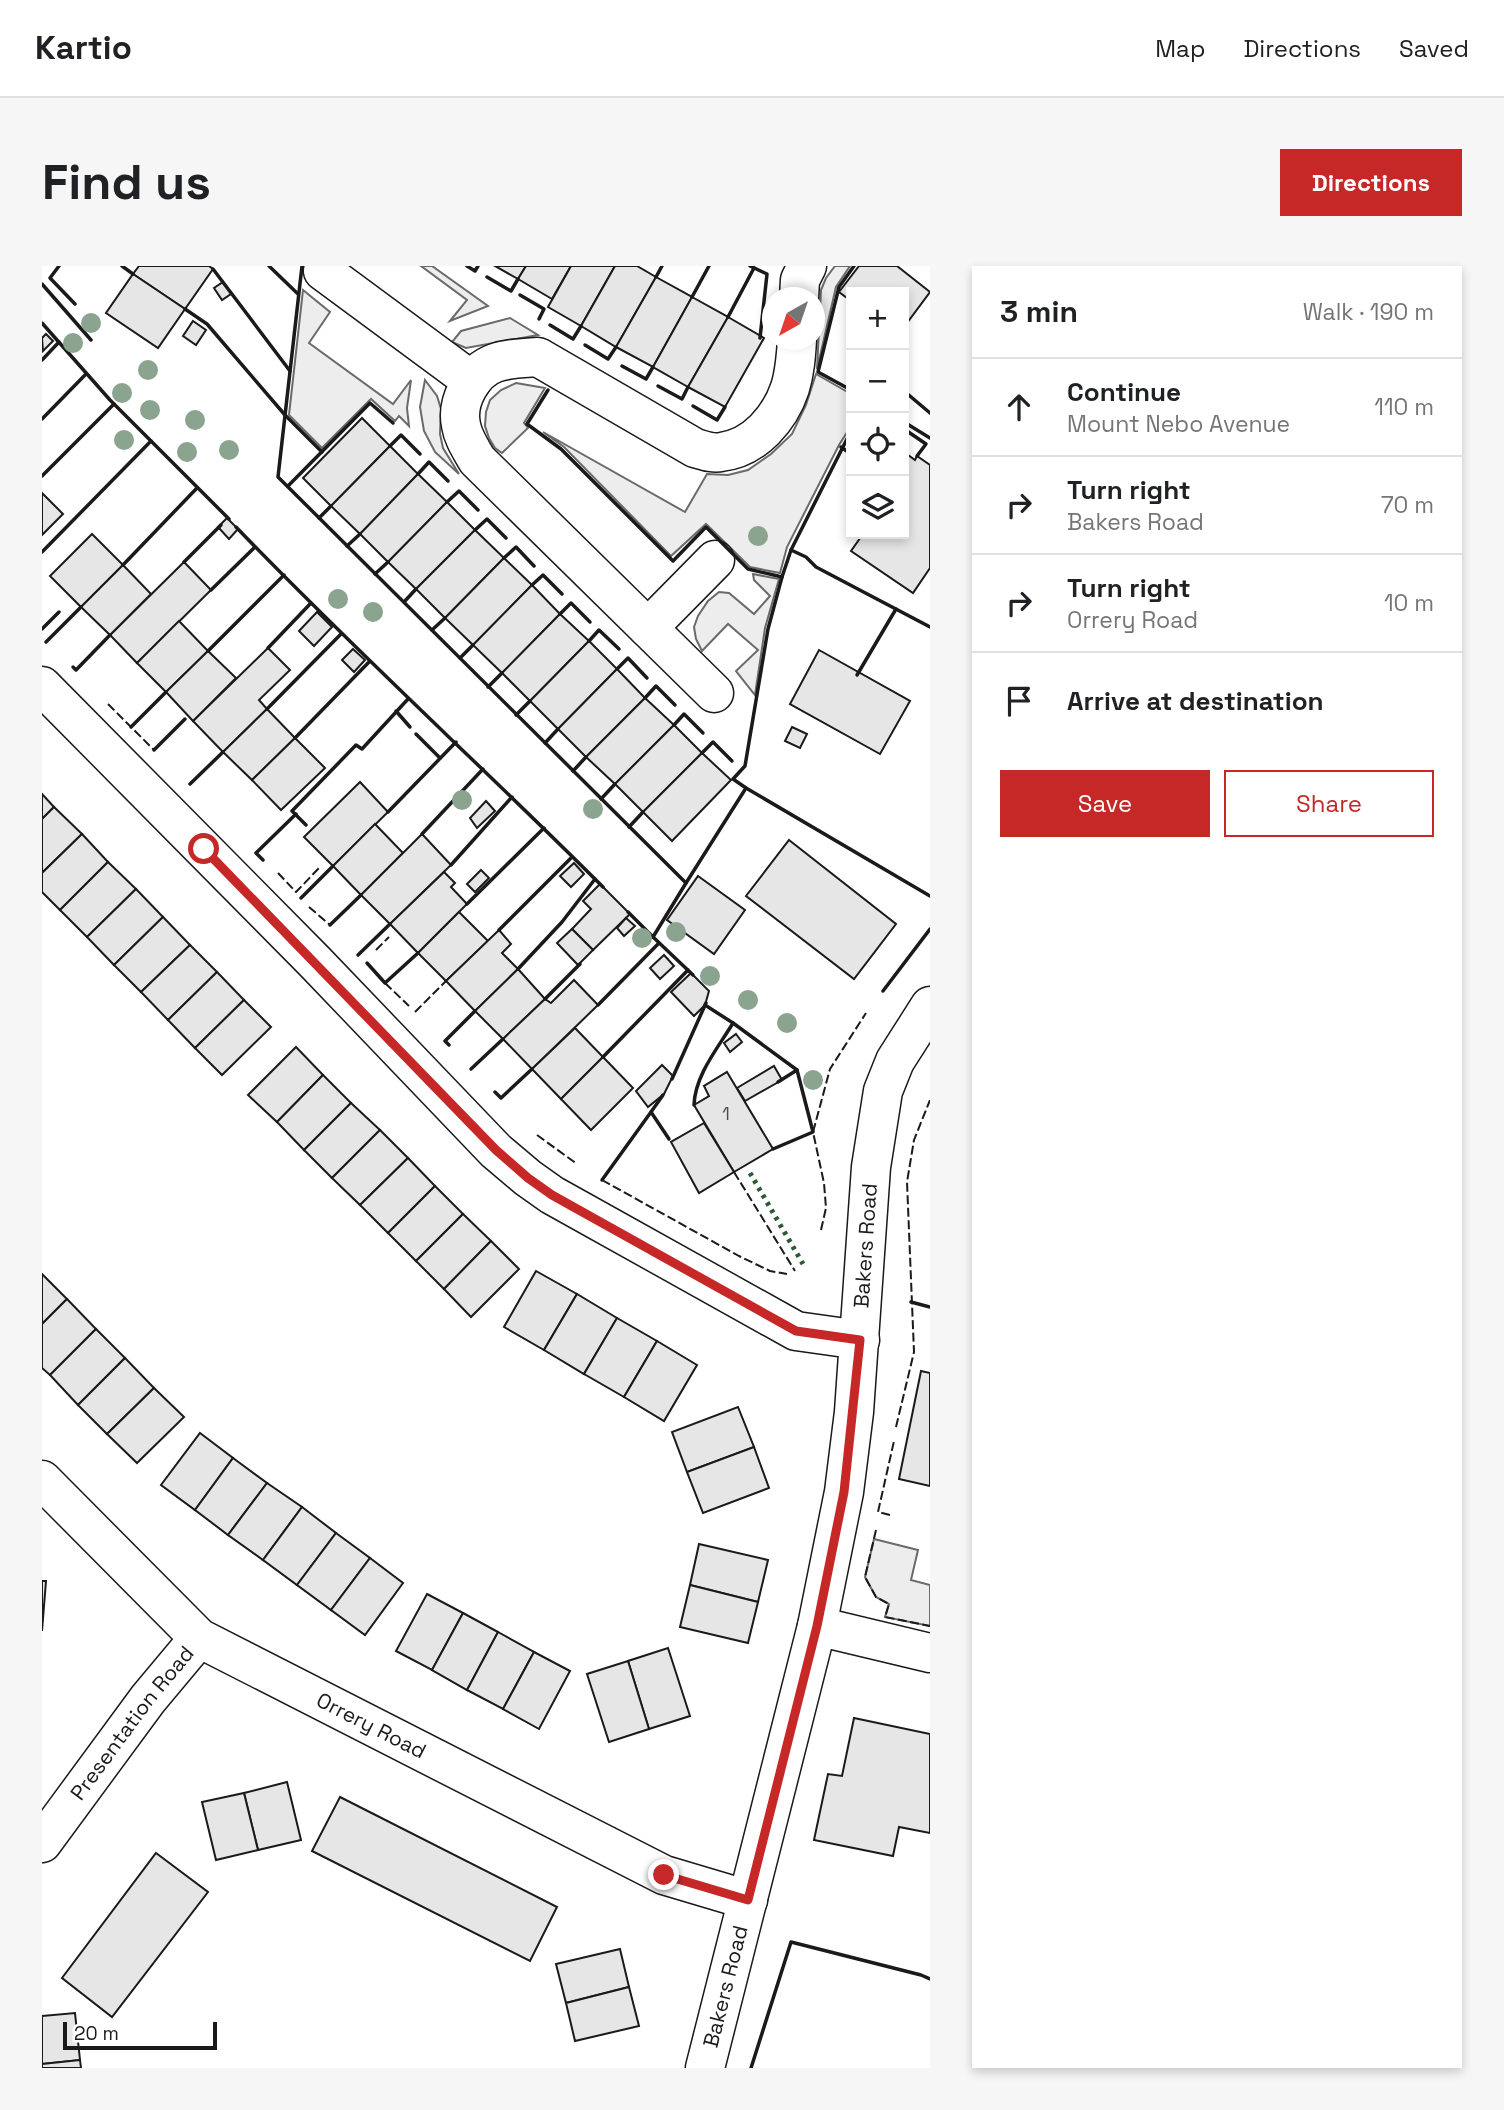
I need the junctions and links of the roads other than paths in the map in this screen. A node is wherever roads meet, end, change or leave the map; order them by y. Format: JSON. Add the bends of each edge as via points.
{"nodes":[{"id":1,"x":807,"y":266,"type":"edge"},
{"id":2,"x":323,"y":271,"type":"dead end"},
{"id":3,"x":800,"y":287,"type":"edge"},
{"id":4,"x":796,"y":350,"type":"edge"},
{"id":5,"x":472,"y":381,"type":"junction"},
{"id":6,"x":715,"y":560,"type":"dead end"},
{"id":7,"x":648,"y":628,"type":"junction"},
{"id":8,"x":42,"y":686,"type":"edge"},
{"id":9,"x":713,"y":694,"type":"dead end"},
{"id":10,"x":929,"y":1011,"type":"edge"},
{"id":11,"x":860,"y":1340,"type":"junction"},
{"id":12,"x":42,"y":1480,"type":"edge"},
{"id":13,"x":817,"y":1626,"type":"junction"},
{"id":14,"x":198,"y":1638,"type":"junction"},
{"id":15,"x":930,"y":1653,"type":"edge"},
{"id":16,"x":42,"y":1843,"type":"edge"},
{"id":17,"x":748,"y":1900,"type":"junction"},
{"id":18,"x":705,"y":2068,"type":"edge"}],
"edges":[{"from":1,"to":3,"type":"street"},
{"from":2,"to":5,"type":"street"},
{"from":4,"to":5,"type":"street","via":[[784,405],[770,426],[752,440],[722,452],[695,448],[538,357],[492,364]]},
{"from":5,"to":7,"type":"street","via":[[462,401],[460,424],[477,460]]},
{"from":6,"to":7,"type":"street"},
{"from":7,"to":9,"type":"street"},
{"from":8,"to":11,"type":"street","via":[[528,1178],[796,1331]]},
{"from":10,"to":11,"type":"street","name":"Bakers Road","via":[[895,1060],[883,1091],[871,1167]]},
{"from":11,"to":13,"type":"street","name":"Bakers Road","via":[[844,1492]]},
{"from":12,"to":14,"type":"street","name":"Orrery Road"},
{"from":13,"to":15,"type":"street"},
{"from":13,"to":17,"type":"street","name":"Bakers Road"},
{"from":14,"to":16,"type":"street","name":"Presentation Road"},
{"from":14,"to":17,"type":"street","name":"Orrery Road","via":[[664,1875]]},
{"from":17,"to":18,"type":"street","name":"Bakers Road"}]}
